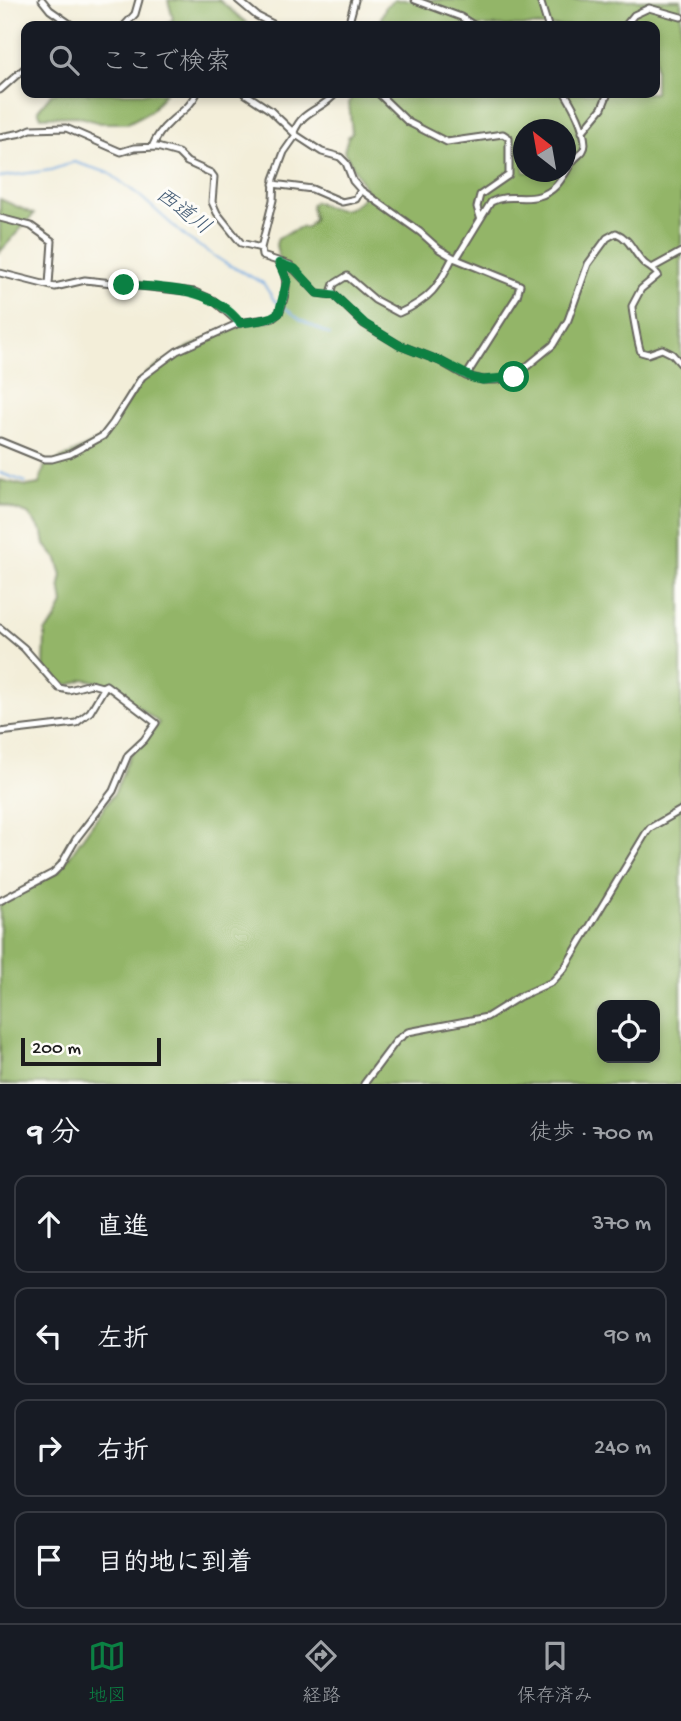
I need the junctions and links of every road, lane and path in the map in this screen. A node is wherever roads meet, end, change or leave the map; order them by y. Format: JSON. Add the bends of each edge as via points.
{"nodes":[{"id":1,"x":42,"y":0,"type":"edge"},
{"id":2,"x":139,"y":0,"type":"edge"},
{"id":3,"x":238,"y":0,"type":"edge"},
{"id":4,"x":355,"y":0,"type":"edge"},
{"id":5,"x":415,"y":0,"type":"edge"},
{"id":6,"x":540,"y":0,"type":"edge"},
{"id":7,"x":681,"y":18,"type":"edge"},
{"id":8,"x":66,"y":21,"type":"edge"},
{"id":9,"x":130,"y":21,"type":"edge"},
{"id":10,"x":267,"y":21,"type":"edge"},
{"id":11,"x":349,"y":21,"type":"edge"},
{"id":12,"x":467,"y":21,"type":"edge"},
{"id":13,"x":546,"y":21,"type":"edge"},
{"id":14,"x":629,"y":21,"type":"edge"},
{"id":15,"x":21,"y":71,"type":"edge"},
{"id":16,"x":0,"y":90,"type":"edge"},
{"id":17,"x":194,"y":98,"type":"edge"},
{"id":18,"x":252,"y":98,"type":"edge"},
{"id":19,"x":331,"y":98,"type":"edge"},
{"id":20,"x":383,"y":98,"type":"edge"},
{"id":21,"x":568,"y":98,"type":"edge"},
{"id":22,"x":606,"y":98,"type":"edge"},
{"id":23,"x":582,"y":132,"type":"junction"},
{"id":24,"x":295,"y":134,"type":"junction"},
{"id":25,"x":0,"y":136,"type":"edge"},
{"id":26,"x":152,"y":147,"type":"junction"},
{"id":27,"x":273,"y":184,"type":"junction"},
{"id":28,"x":361,"y":190,"type":"junction"},
{"id":29,"x":480,"y":217,"type":"junction"},
{"id":30,"x":0,"y":218,"type":"edge"},
{"id":31,"x":261,"y":248,"type":"junction"},
{"id":32,"x":681,"y":252,"type":"edge"},
{"id":33,"x":455,"y":258,"type":"junction"},
{"id":34,"x":279,"y":263,"type":"junction"},
{"id":35,"x":652,"y":268,"type":"junction"},
{"id":36,"x":0,"y":273,"type":"edge"},
{"id":37,"x":49,"y":285,"type":"junction"},
{"id":38,"x":334,"y":295,"type":"junction"},
{"id":39,"x":240,"y":323,"type":"junction"},
{"id":40,"x":681,"y":363,"type":"edge"},
{"id":41,"x":466,"y":376,"type":"junction"},
{"id":42,"x":0,"y":441,"type":"edge"},
{"id":43,"x":0,"y":628,"type":"edge"},
{"id":44,"x":106,"y":685,"type":"junction"},
{"id":45,"x":0,"y":732,"type":"edge"},
{"id":46,"x":681,"y":810,"type":"edge"},
{"id":47,"x":0,"y":901,"type":"edge"},
{"id":48,"x":365,"y":1084,"type":"edge"}],
"edges":[{"from":1,"to":8,"type":"street"},
{"from":2,"to":9,"type":"street"},
{"from":3,"to":10,"type":"street"},
{"from":4,"to":11,"type":"street"},
{"from":5,"to":12,"type":"street"},
{"from":6,"to":13,"type":"street"},
{"from":7,"to":14,"type":"street","via":[[649,8]]},
{"from":15,"to":16,"type":"street"},
{"from":17,"to":26,"type":"street"},
{"from":18,"to":24,"type":"street"},
{"from":19,"to":24,"type":"street","via":[[300,119]]},
{"from":20,"to":29,"type":"street","via":[[408,122],[447,142],[503,134],[509,138],[509,175],[480,195]]},
{"from":21,"to":23,"type":"street"},
{"from":22,"to":23,"type":"street"},
{"from":23,"to":29,"type":"street","via":[[584,149],[556,187],[542,195],[500,197]]},
{"from":24,"to":27,"type":"street"},
{"from":24,"to":28,"type":"street","via":[[322,152],[340,157]]},
{"from":25,"to":26,"type":"street","via":[[66,128],[121,152]]},
{"from":26,"to":31,"type":"street","via":[[178,153],[211,173],[216,213],[241,243]]},
{"from":27,"to":28,"type":"street","via":[[312,189],[342,202],[356,199]]},
{"from":27,"to":31,"type":"street"},
{"from":28,"to":33,"type":"street"},
{"from":29,"to":33,"type":"street"},
{"from":30,"to":37,"type":"street","via":[[31,226],[52,241]]},
{"from":31,"to":34,"type":"street","via":[[262,256]]},
{"from":32,"to":35,"type":"street"},
{"from":33,"to":38,"type":"street","via":[[428,298],[400,313],[375,300],[347,276],[334,284]]},
{"from":33,"to":41,"type":"street","via":[[521,288]]},
{"from":34,"to":38,"type":"street","via":[[295,269],[317,293]]},
{"from":34,"to":39,"type":"street","via":[[287,281],[280,311],[273,318]]},
{"from":35,"to":40,"type":"street","via":[[658,275],[641,289],[632,306],[638,348],[648,354],[662,349]]},
{"from":35,"to":41,"type":"street","via":[[625,237],[610,235],[588,264],[568,320],[553,345],[510,379]]},
{"from":36,"to":37,"type":"street"},
{"from":37,"to":39,"type":"street","via":[[85,280],[195,292],[213,300]]},
{"from":38,"to":41,"type":"street","via":[[365,324],[399,345]]},
{"from":39,"to":42,"type":"street","via":[[188,345],[151,368],[103,436],[77,451],[44,459]]},
{"from":43,"to":44,"type":"street","via":[[59,688]]},
{"from":44,"to":45,"type":"street","via":[[90,712],[76,723]]},
{"from":44,"to":47,"type":"street","via":[[155,726],[128,755],[113,791],[61,865]]},
{"from":46,"to":48,"type":"street","via":[[650,828],[564,969],[546,986],[487,1017],[408,1032]]}]}
